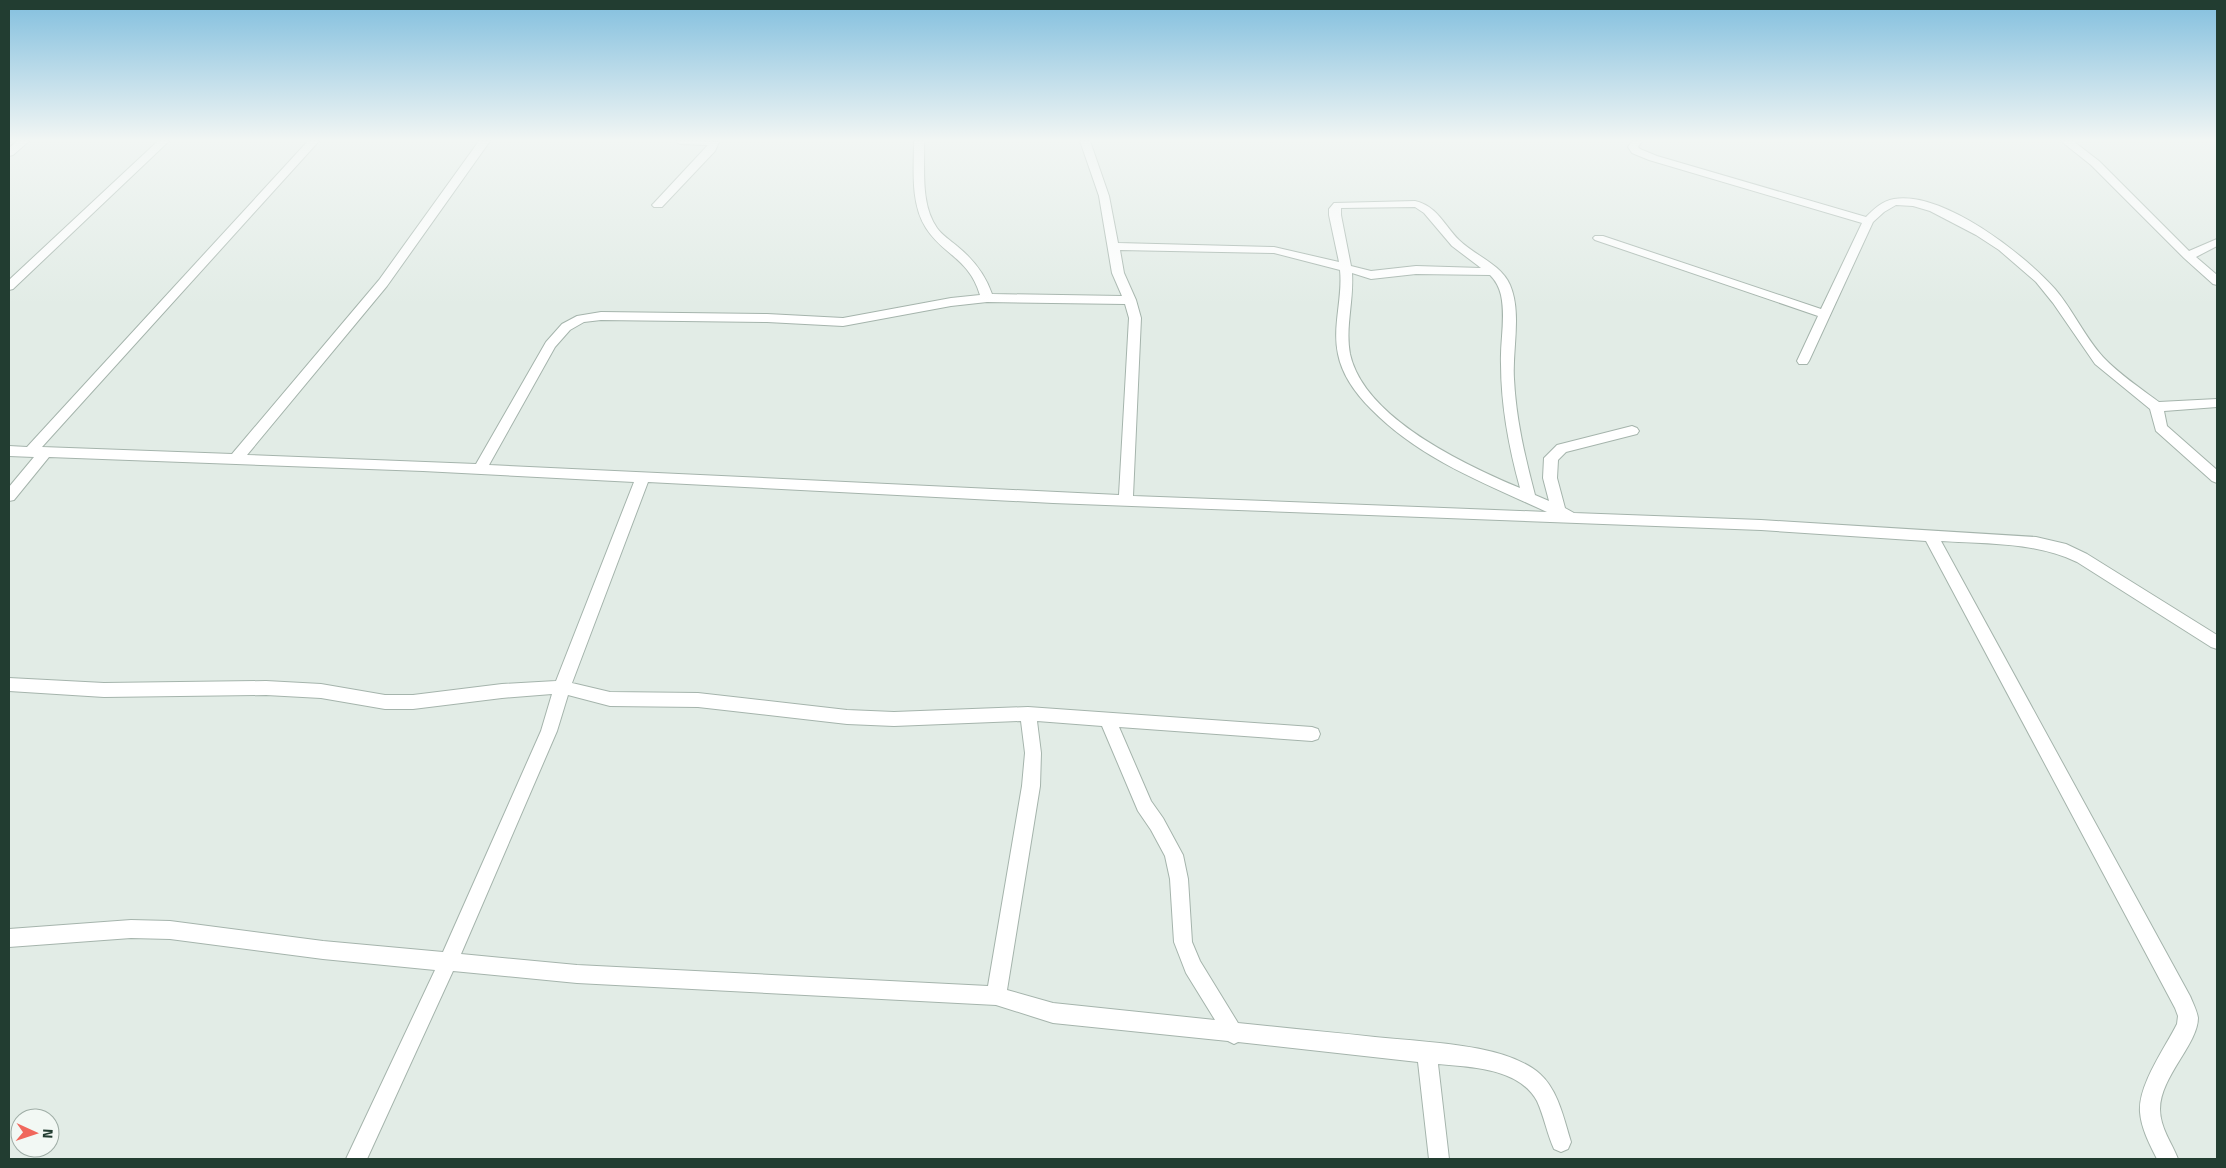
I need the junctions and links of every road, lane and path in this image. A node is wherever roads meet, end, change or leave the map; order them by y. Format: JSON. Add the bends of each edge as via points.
{"nodes":[{"id":1,"x":106,"y":196,"type":"edge"},
{"id":2,"x":266,"y":196,"type":"edge"},
{"id":3,"x":446,"y":196,"type":"edge"},
{"id":4,"x":667,"y":196,"type":"edge"},
{"id":5,"x":922,"y":196,"type":"edge"},
{"id":6,"x":1104,"y":196,"type":"edge"},
{"id":7,"x":1781,"y":196,"type":"edge"},
{"id":8,"x":2128,"y":196,"type":"edge"},
{"id":9,"x":658,"y":205,"type":"dead end"},
{"id":10,"x":1868,"y":221,"type":"junction"},
{"id":11,"x":1599,"y":238,"type":"dead end"},
{"id":12,"x":2217,"y":242,"type":"edge"},
{"id":13,"x":1113,"y":246,"type":"junction"},
{"id":14,"x":2188,"y":256,"type":"junction"},
{"id":15,"x":1345,"y":266,"type":"junction"},
{"id":16,"x":1492,"y":272,"type":"junction"},
{"id":17,"x":2217,"y":281,"type":"edge"},
{"id":18,"x":9,"y":286,"type":"edge"},
{"id":19,"x":987,"y":298,"type":"junction"},
{"id":20,"x":1130,"y":300,"type":"junction"},
{"id":21,"x":1826,"y":314,"type":"junction"},
{"id":22,"x":1803,"y":361,"type":"dead end"},
{"id":23,"x":2217,"y":403,"type":"edge"},
{"id":24,"x":2156,"y":407,"type":"junction"},
{"id":25,"x":1632,"y":430,"type":"dead end"},
{"id":26,"x":9,"y":451,"type":"edge"},
{"id":27,"x":39,"y":452,"type":"junction"},
{"id":28,"x":236,"y":459,"type":"junction"},
{"id":29,"x":480,"y":469,"type":"junction"},
{"id":30,"x":642,"y":477,"type":"junction"},
{"id":31,"x":2217,"y":478,"type":"edge"},
{"id":32,"x":9,"y":496,"type":"edge"},
{"id":33,"x":1529,"y":498,"type":"junction"},
{"id":34,"x":1126,"y":501,"type":"junction"},
{"id":35,"x":1559,"y":511,"type":"junction"},
{"id":36,"x":1575,"y":518,"type":"junction"},
{"id":37,"x":1930,"y":535,"type":"junction"},
{"id":38,"x":2217,"y":643,"type":"edge"},
{"id":39,"x":9,"y":684,"type":"edge"},
{"id":40,"x":562,"y":687,"type":"junction"},
{"id":41,"x":1028,"y":714,"type":"junction"},
{"id":42,"x":1107,"y":719,"type":"junction"},
{"id":43,"x":1312,"y":734,"type":"dead end"},
{"id":44,"x":9,"y":938,"type":"edge"},
{"id":45,"x":448,"y":962,"type":"junction"},
{"id":46,"x":996,"y":996,"type":"junction"},
{"id":47,"x":1234,"y":1034,"type":"junction"},
{"id":48,"x":1427,"y":1052,"type":"junction"},
{"id":49,"x":1561,"y":1142,"type":"dead end"},
{"id":50,"x":356,"y":1159,"type":"edge"},
{"id":51,"x":1439,"y":1159,"type":"edge"},
{"id":52,"x":2168,"y":1159,"type":"edge"}],
"edges":[{"from":1,"to":18,"type":"street"},
{"from":2,"to":27,"type":"street"},
{"from":3,"to":28,"type":"street","via":[[383,283]]},
{"from":4,"to":9,"type":"street"},
{"from":5,"to":19,"type":"street","via":[[923,211],[930,226],[974,269]]},
{"from":6,"to":13,"type":"street"},
{"from":7,"to":10,"type":"street"},
{"from":8,"to":14,"type":"street"},
{"from":10,"to":21,"type":"street"},
{"from":10,"to":24,"type":"street","via":[[1881,208],[1910,202],[1935,209],[1978,230],[2035,275],[2052,292],[2092,352],[2111,372]]},
{"from":11,"to":21,"type":"street"},
{"from":12,"to":14,"type":"street"},
{"from":13,"to":15,"type":"street","via":[[1274,250]]},
{"from":13,"to":20,"type":"street","via":[[1118,273]]},
{"from":14,"to":17,"type":"street"},
{"from":15,"to":16,"type":"street","via":[[1371,275],[1416,270]]},
{"from":15,"to":16,"type":"street","via":[[1334,215],[1338,206],[1416,204],[1427,209],[1454,243]]},
{"from":15,"to":33,"type":"street","via":[[1344,354],[1355,383],[1402,432],[1450,462]]},
{"from":16,"to":33,"type":"street","via":[[1504,285],[1507,300],[1511,414],[1517,456]]},
{"from":19,"to":20,"type":"street"},
{"from":19,"to":29,"type":"street","via":[[843,322],[601,316],[581,319],[566,327],[550,345]]},
{"from":20,"to":34,"type":"street","via":[[1134,318]]},
{"from":21,"to":22,"type":"street"},
{"from":23,"to":24,"type":"street"},
{"from":24,"to":31,"type":"street","via":[[2162,428]]},
{"from":25,"to":35,"type":"street","via":[[1562,448],[1551,458],[1550,478]]},
{"from":26,"to":27,"type":"street"},
{"from":27,"to":28,"type":"street"},
{"from":27,"to":32,"type":"street"},
{"from":28,"to":29,"type":"street"},
{"from":29,"to":30,"type":"street"},
{"from":30,"to":34,"type":"street"},
{"from":30,"to":40,"type":"street"},
{"from":33,"to":35,"type":"street"},
{"from":34,"to":36,"type":"street"},
{"from":35,"to":36,"type":"street"},
{"from":36,"to":37,"type":"street"},
{"from":37,"to":38,"type":"street","via":[[2036,542],[2061,548]]},
{"from":37,"to":52,"type":"street","via":[[2186,1009],[2187,1026],[2150,1096],[2149,1111],[2155,1134]]},
{"from":39,"to":40,"type":"street","via":[[104,690],[266,688],[322,691],[385,702]]},
{"from":40,"to":41,"type":"street","via":[[610,699],[698,700],[847,717],[894,719]]},
{"from":40,"to":45,"type":"street","via":[[549,731]]},
{"from":41,"to":42,"type":"street"},
{"from":41,"to":46,"type":"street","via":[[1033,753],[1031,786]]},
{"from":42,"to":43,"type":"street"},
{"from":42,"to":47,"type":"street","via":[[1144,806],[1174,855],[1179,879],[1183,942],[1194,967]]},
{"from":44,"to":45,"type":"street","via":[[131,929],[170,930]]},
{"from":45,"to":46,"type":"street","via":[[578,974]]},
{"from":45,"to":50,"type":"street"},
{"from":46,"to":47,"type":"street","via":[[1053,1013]]},
{"from":47,"to":48,"type":"street"},
{"from":48,"to":49,"type":"street","via":[[1505,1065],[1528,1076],[1541,1089]]},
{"from":48,"to":51,"type":"street"}]}
